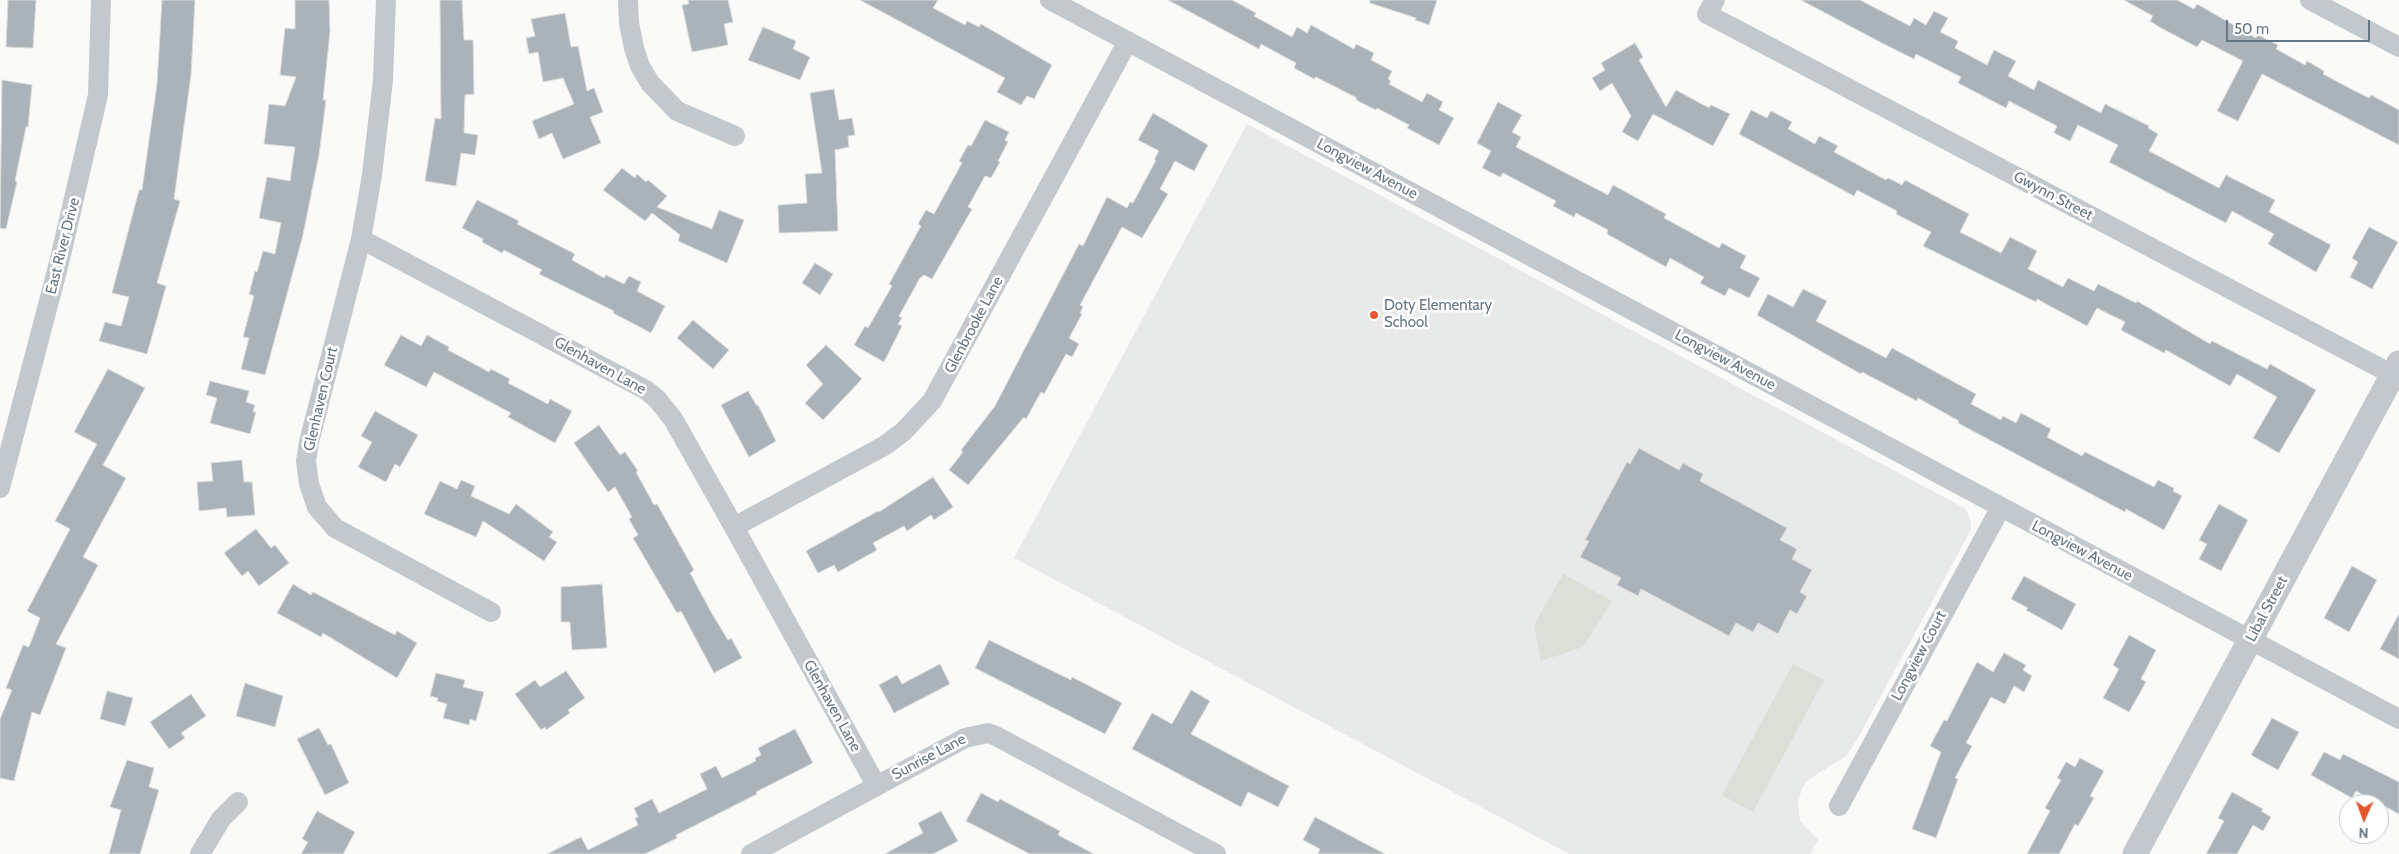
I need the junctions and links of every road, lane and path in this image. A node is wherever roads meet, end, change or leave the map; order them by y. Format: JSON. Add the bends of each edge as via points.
{"nodes":[{"id":1,"x":101,"y":0,"type":"edge"},
{"id":2,"x":386,"y":0,"type":"edge"},
{"id":3,"x":628,"y":0,"type":"edge"},
{"id":4,"x":1050,"y":0,"type":"edge"},
{"id":5,"x":2310,"y":0,"type":"edge"},
{"id":6,"x":1711,"y":7,"type":"edge"},
{"id":7,"x":1128,"y":41,"type":"junction"},
{"id":8,"x":2399,"y":47,"type":"edge"},
{"id":9,"x":735,"y":136,"type":"dead end"},
{"id":10,"x":361,"y":239,"type":"junction"},
{"id":11,"x":2397,"y":372,"type":"edge"},
{"id":12,"x":0,"y":488,"type":"edge"},
{"id":13,"x":2001,"y":507,"type":"junction"},
{"id":14,"x":734,"y":527,"type":"junction"},
{"id":15,"x":491,"y":612,"type":"dead end"},
{"id":16,"x":2250,"y":640,"type":"junction"},
{"id":17,"x":2399,"y":719,"type":"edge"},
{"id":18,"x":876,"y":786,"type":"junction"},
{"id":19,"x":238,"y":802,"type":"dead end"},
{"id":20,"x":1839,"y":806,"type":"dead end"},
{"id":21,"x":200,"y":854,"type":"edge"},
{"id":22,"x":752,"y":854,"type":"edge"},
{"id":23,"x":1216,"y":854,"type":"edge"},
{"id":24,"x":2135,"y":854,"type":"edge"}],
"edges":[{"from":1,"to":12,"type":"street","name":"East River Drive","via":[[98,94],[59,263]]},
{"from":2,"to":10,"type":"street","via":[[383,80]]},
{"from":3,"to":9,"type":"street","via":[[634,48],[650,83],[677,111]]},
{"from":4,"to":7,"type":"street","name":"Longview Avenue"},
{"from":5,"to":8,"type":"street"},
{"from":6,"to":11,"type":"street","name":"Gwynn Street"},
{"from":7,"to":13,"type":"street","name":"Longview Avenue"},
{"from":7,"to":14,"type":"street","name":"Glenbrooke Lane","via":[[932,401],[903,432],[884,446]]},
{"from":10,"to":14,"type":"street","name":"Glenhaven Lane","via":[[646,390],[673,419]]},
{"from":10,"to":15,"type":"street","name":"Glenhaven Court","via":[[309,442],[306,461],[317,507],[335,528]]},
{"from":11,"to":16,"type":"street","name":"Libal Street"},
{"from":13,"to":16,"type":"street","name":"Longview Avenue"},
{"from":13,"to":20,"type":"street","name":"Longview Court"},
{"from":14,"to":18,"type":"street","name":"Glenhaven Lane"},
{"from":16,"to":17,"type":"street","name":"Longview Avenue"},
{"from":16,"to":24,"type":"street","name":"Libal Street"},
{"from":18,"to":22,"type":"street","name":"Sunrise Lane"},
{"from":18,"to":23,"type":"street","name":"Sunrise Lane","via":[[965,738],[988,733]]},
{"from":19,"to":21,"type":"street","via":[[221,819]]}]}
